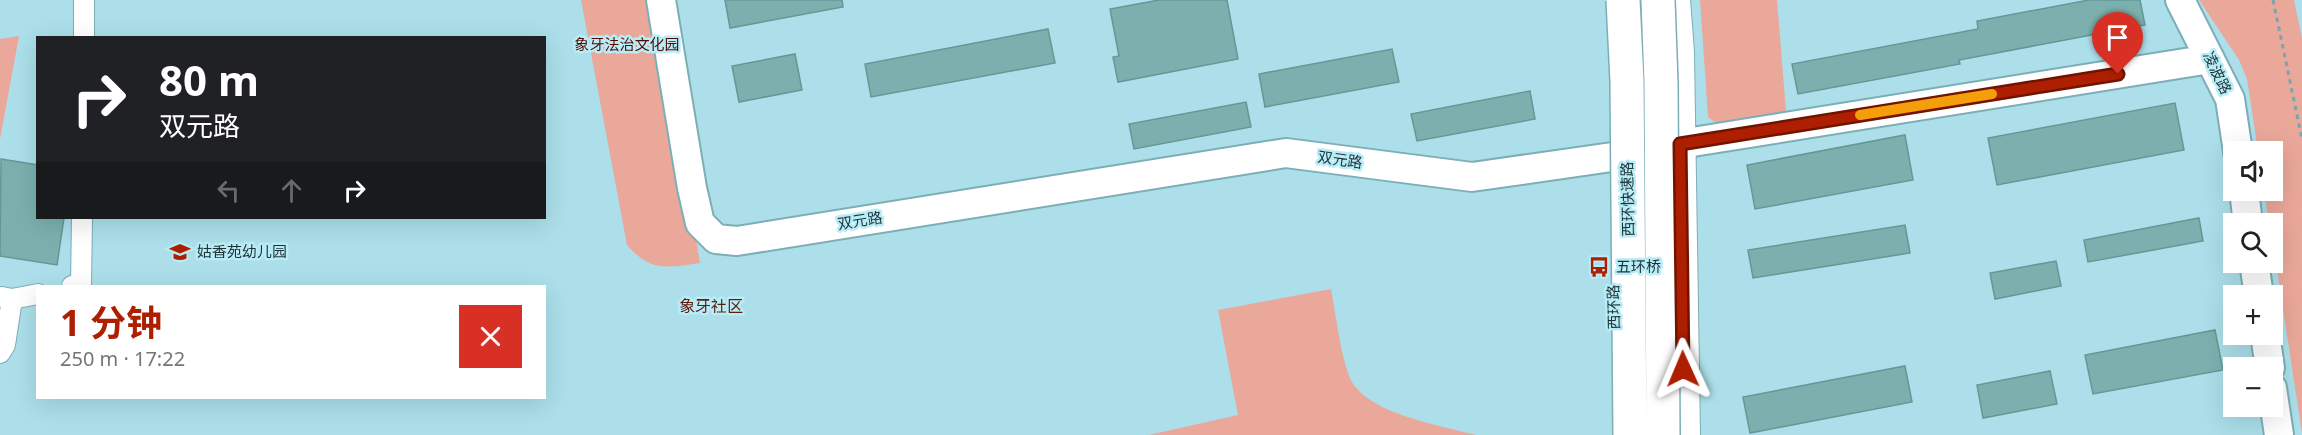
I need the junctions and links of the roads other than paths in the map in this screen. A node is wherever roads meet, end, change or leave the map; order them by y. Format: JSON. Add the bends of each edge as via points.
{"nodes":[{"id":1,"x":84,"y":0,"type":"edge"},
{"id":2,"x":661,"y":0,"type":"edge"},
{"id":3,"x":1606,"y":0,"type":"edge"},
{"id":4,"x":1623,"y":0,"type":"edge"},
{"id":5,"x":1658,"y":0,"type":"edge"},
{"id":6,"x":1674,"y":0,"type":"edge"},
{"id":7,"x":2180,"y":0,"type":"edge"},
{"id":8,"x":84,"y":36,"type":"edge"},
{"id":9,"x":2210,"y":59,"type":"junction"},
{"id":10,"x":2236,"y":141,"type":"edge"},
{"id":11,"x":1680,"y":144,"type":"junction"},
{"id":12,"x":1612,"y":157,"type":"junction"},
{"id":13,"x":82,"y":219,"type":"edge"},
{"id":14,"x":77,"y":285,"type":"edge"},
{"id":15,"x":36,"y":294,"type":"edge"},
{"id":16,"x":6,"y":298,"type":"edge"},
{"id":17,"x":0,"y":353,"type":"edge"},
{"id":18,"x":2276,"y":417,"type":"edge"},
{"id":19,"x":1616,"y":435,"type":"edge"},
{"id":20,"x":1630,"y":435,"type":"edge"},
{"id":21,"x":1664,"y":435,"type":"edge"},
{"id":22,"x":1684,"y":435,"type":"edge"},
{"id":23,"x":2279,"y":435,"type":"edge"}],
"edges":[{"from":1,"to":8,"type":"street"},
{"from":2,"to":12,"type":"street","name":"双元路","via":[[700,223],[716,239],[736,241],[1286,153],[1472,177]]},
{"from":3,"to":12,"type":"main road","name":"西环路"},
{"from":4,"to":20,"type":"highway","name":"西环快速路","bridge":true},
{"from":5,"to":21,"type":"highway","bridge":true},
{"from":6,"to":11,"type":"main road"},
{"from":7,"to":9,"type":"street","name":"凌波路"},
{"from":9,"to":10,"type":"street","name":"凌波路","via":[[2230,99]]},
{"from":9,"to":11,"type":"street","name":"双元路"},
{"from":11,"to":12,"type":"street","name":"双元路"},
{"from":11,"to":22,"type":"main road"},
{"from":12,"to":19,"type":"main road","name":"西环路"},
{"from":13,"to":14,"type":"street"},
{"from":15,"to":16,"type":"street"},
{"from":16,"to":17,"type":"street","via":[[5,345]]},
{"from":18,"to":23,"type":"street"}]}
